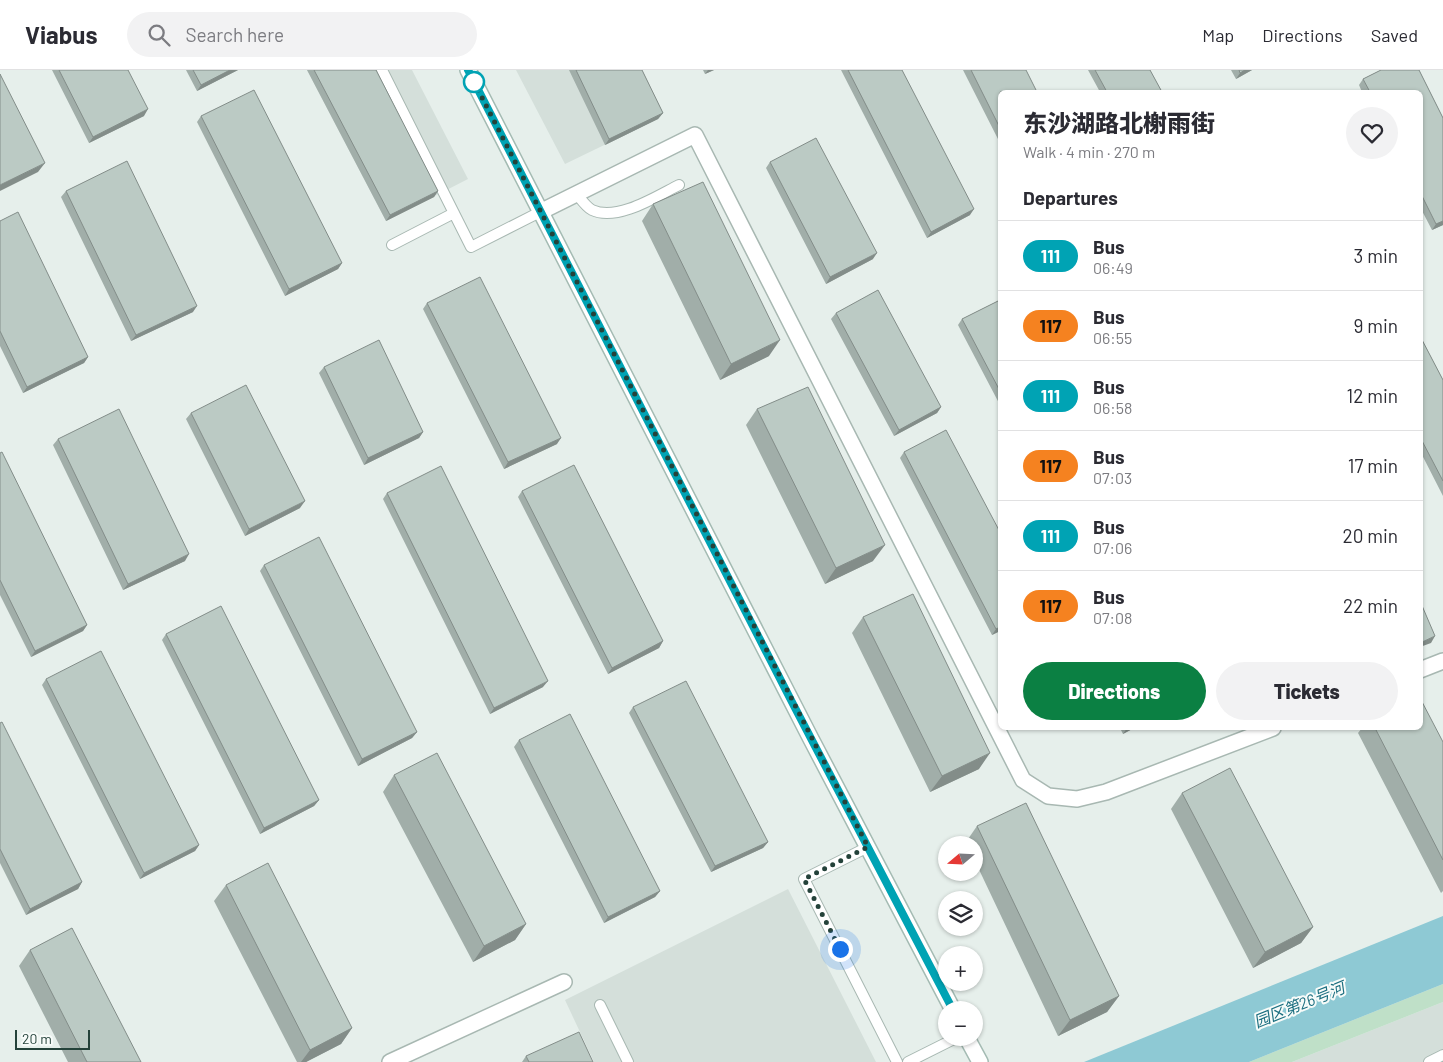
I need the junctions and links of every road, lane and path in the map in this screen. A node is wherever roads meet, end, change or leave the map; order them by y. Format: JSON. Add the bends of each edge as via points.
{"nodes":[{"id":1,"x":382,"y":70,"type":"edge"},
{"id":2,"x":468,"y":70,"type":"edge"},
{"id":3,"x":679,"y":185,"type":"dead end"},
{"id":4,"x":576,"y":193,"type":"junction"},
{"id":5,"x":540,"y":212,"type":"junction"},
{"id":6,"x":454,"y":213,"type":"junction"},
{"id":7,"x":392,"y":245,"type":"dead end"},
{"id":8,"x":1443,"y":661,"type":"edge"},
{"id":9,"x":1423,"y":669,"type":"edge"},
{"id":10,"x":1267,"y":730,"type":"edge"},
{"id":11,"x":868,"y":847,"type":"junction"},
{"id":12,"x":564,"y":982,"type":"dead end"},
{"id":13,"x":948,"y":1001,"type":"edge"},
{"id":14,"x":600,"y":1005,"type":"dead end"},
{"id":15,"x":940,"y":1046,"type":"edge"},
{"id":16,"x":971,"y":1046,"type":"edge"},
{"id":17,"x":1443,"y":1055,"type":"edge"},
{"id":18,"x":390,"y":1062,"type":"edge"},
{"id":19,"x":628,"y":1062,"type":"edge"},
{"id":20,"x":897,"y":1062,"type":"edge"},
{"id":21,"x":908,"y":1062,"type":"edge"},
{"id":22,"x":980,"y":1062,"type":"edge"},
{"id":23,"x":1429,"y":1062,"type":"edge"}],
"edges":[{"from":1,"to":6,"type":"lane"},
{"from":2,"to":5,"type":"street"},
{"from":3,"to":4,"type":"lane","via":[[609,214],[591,210]]},
{"from":4,"to":5,"type":"street"},
{"from":4,"to":10,"type":"street","via":[[695,135],[1023,780],[1048,796],[1077,799],[1106,792]]},
{"from":5,"to":6,"type":"lane","via":[[471,246]]},
{"from":5,"to":11,"type":"street"},
{"from":6,"to":7,"type":"lane"},
{"from":8,"to":9,"type":"street"},
{"from":11,"to":13,"type":"street"},
{"from":11,"to":20,"type":"lane","via":[[804,879]]},
{"from":12,"to":18,"type":"street"},
{"from":14,"to":19,"type":"lane"},
{"from":15,"to":21,"type":"lane"},
{"from":16,"to":22,"type":"street"},
{"from":17,"to":23,"type":"lane"}]}
